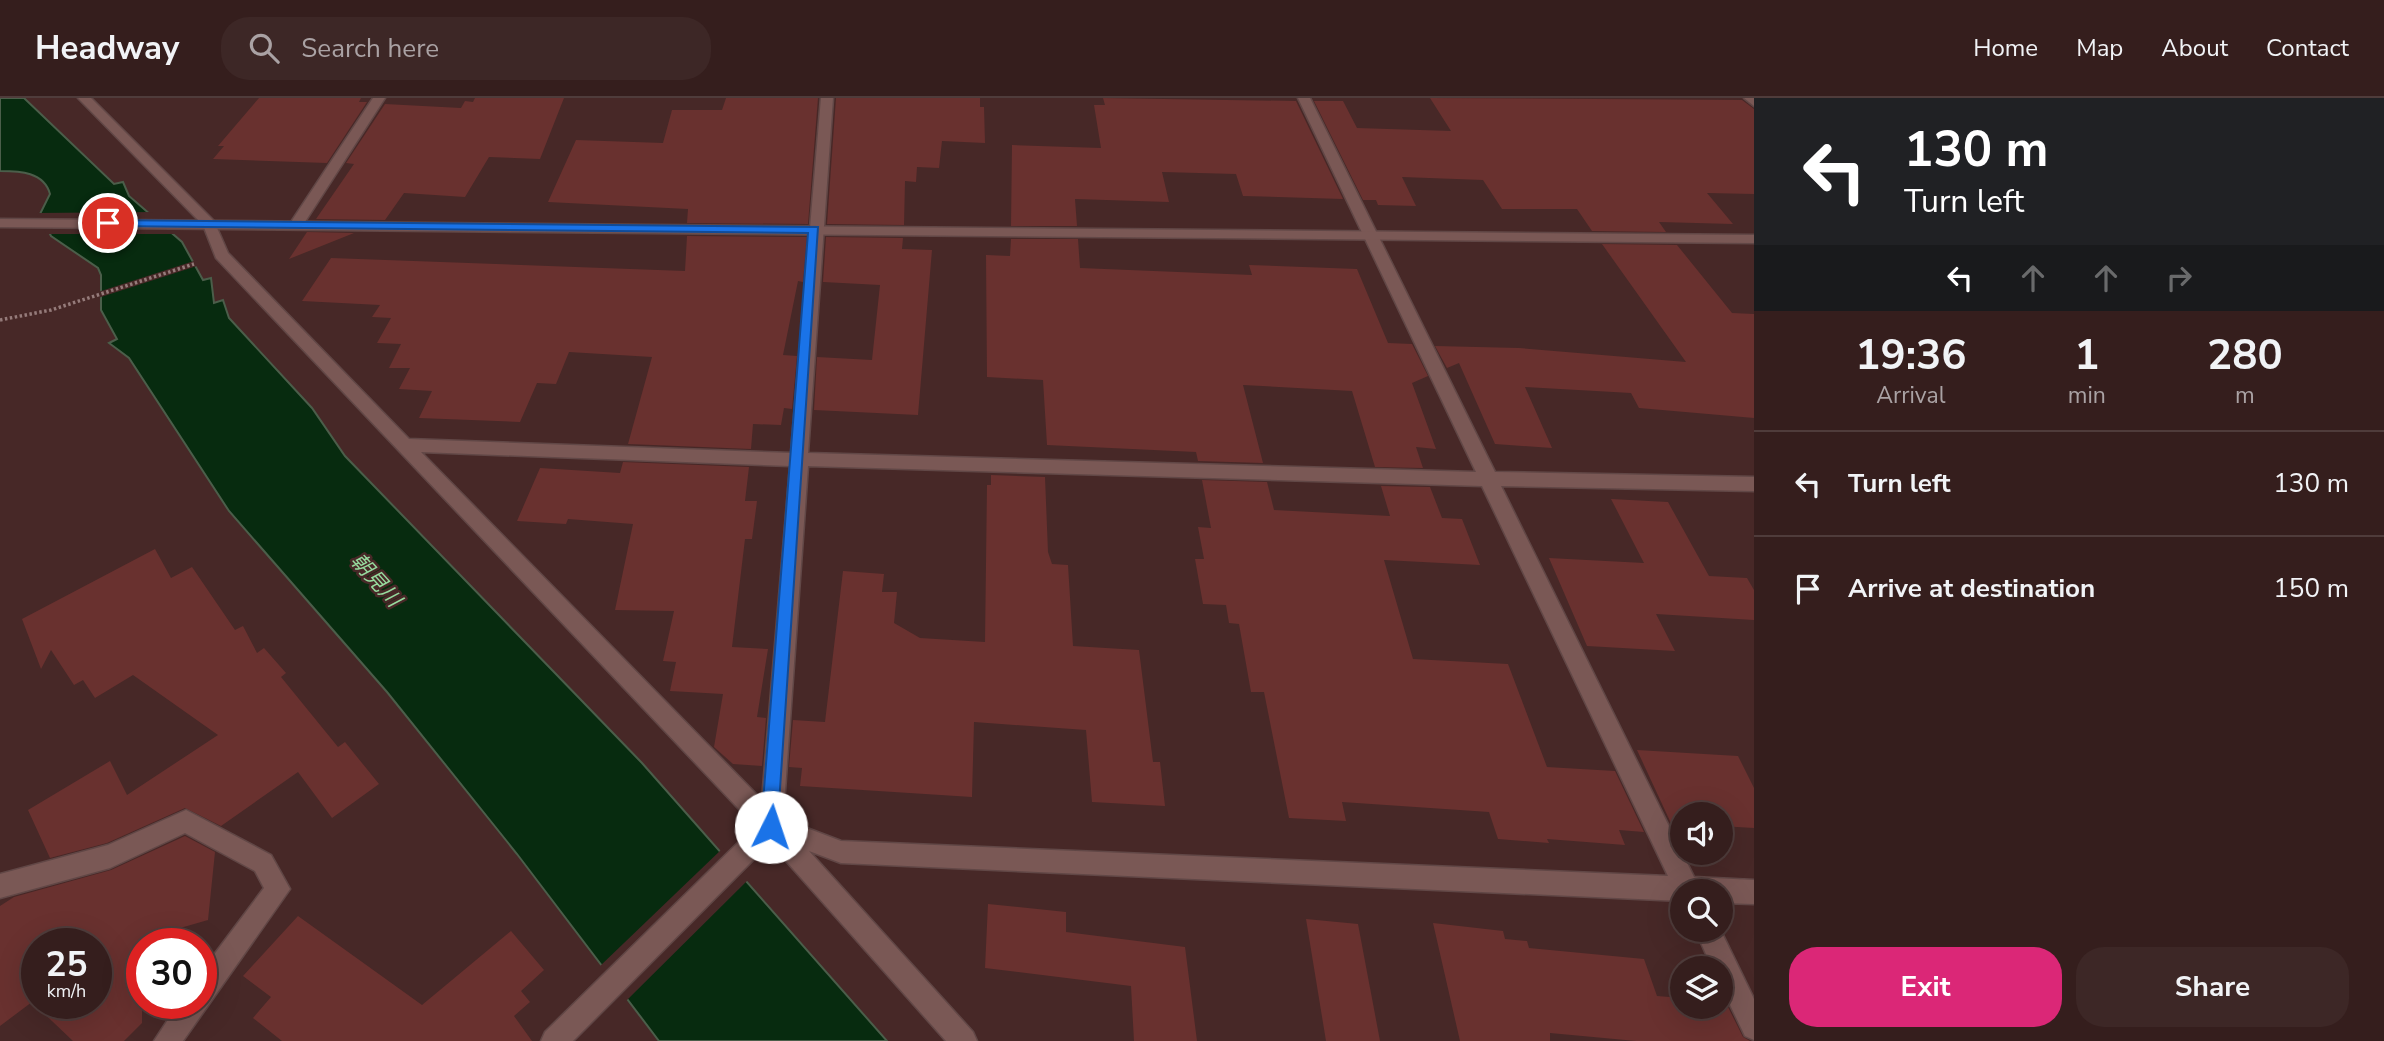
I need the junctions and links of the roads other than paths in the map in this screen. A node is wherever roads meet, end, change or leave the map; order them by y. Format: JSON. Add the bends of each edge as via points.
{"nodes":[{"id":1,"x":84,"y":98,"type":"edge"},
{"id":2,"x":379,"y":98,"type":"edge"},
{"id":3,"x":827,"y":98,"type":"edge"},
{"id":4,"x":1304,"y":98,"type":"edge"},
{"id":5,"x":1750,"y":98,"type":"edge"},
{"id":6,"x":1754,"y":102,"type":"edge"},
{"id":7,"x":3,"y":223,"type":"edge"},
{"id":8,"x":185,"y":223,"type":"joint"},
{"id":9,"x":209,"y":224,"type":"junction"},
{"id":10,"x":296,"y":225,"type":"junction"},
{"id":11,"x":814,"y":230,"type":"junction"},
{"id":12,"x":1371,"y":235,"type":"junction"},
{"id":13,"x":1754,"y":239,"type":"edge"},
{"id":14,"x":406,"y":445,"type":"junction"},
{"id":15,"x":797,"y":461,"type":"junction"},
{"id":16,"x":1489,"y":480,"type":"junction"},
{"id":17,"x":1754,"y":484,"type":"edge"},
{"id":18,"x":771,"y":827,"type":"junction"},
{"id":19,"x":1682,"y":879,"type":"edge"},
{"id":20,"x":0,"y":886,"type":"edge"},
{"id":21,"x":1670,"y":889,"type":"edge"},
{"id":22,"x":1733,"y":891,"type":"edge"},
{"id":23,"x":1754,"y":892,"type":"edge"},
{"id":24,"x":1712,"y":942,"type":"edge"},
{"id":25,"x":217,"y":972,"type":"edge"},
{"id":26,"x":183,"y":1019,"type":"edge"},
{"id":27,"x":1754,"y":1027,"type":"edge"},
{"id":28,"x":167,"y":1041,"type":"edge"},
{"id":29,"x":554,"y":1041,"type":"edge"},
{"id":30,"x":964,"y":1041,"type":"edge"}],
"edges":[{"from":1,"to":9,"type":"street"},
{"from":2,"to":10,"type":"street"},
{"from":3,"to":11,"type":"street"},
{"from":4,"to":12,"type":"street"},
{"from":5,"to":6,"type":"street"},
{"from":7,"to":8,"type":"street"},
{"from":8,"to":9,"type":"street"},
{"from":9,"to":10,"type":"street"},
{"from":9,"to":14,"type":"street","via":[[221,255]]},
{"from":10,"to":11,"type":"street"},
{"from":11,"to":12,"type":"street"},
{"from":11,"to":15,"type":"street"},
{"from":12,"to":13,"type":"street"},
{"from":12,"to":16,"type":"street"},
{"from":14,"to":15,"type":"street"},
{"from":14,"to":18,"type":"street"},
{"from":15,"to":16,"type":"street"},
{"from":15,"to":18,"type":"street"},
{"from":16,"to":17,"type":"street"},
{"from":16,"to":19,"type":"street"},
{"from":18,"to":21,"type":"street","via":[[841,852]]},
{"from":18,"to":29,"type":"street"},
{"from":18,"to":30,"type":"street"},
{"from":20,"to":25,"type":"street","via":[[110,856],[186,821],[263,863],[278,889]]},
{"from":22,"to":23,"type":"street"},
{"from":24,"to":27,"type":"street"},
{"from":26,"to":28,"type":"street"}]}
